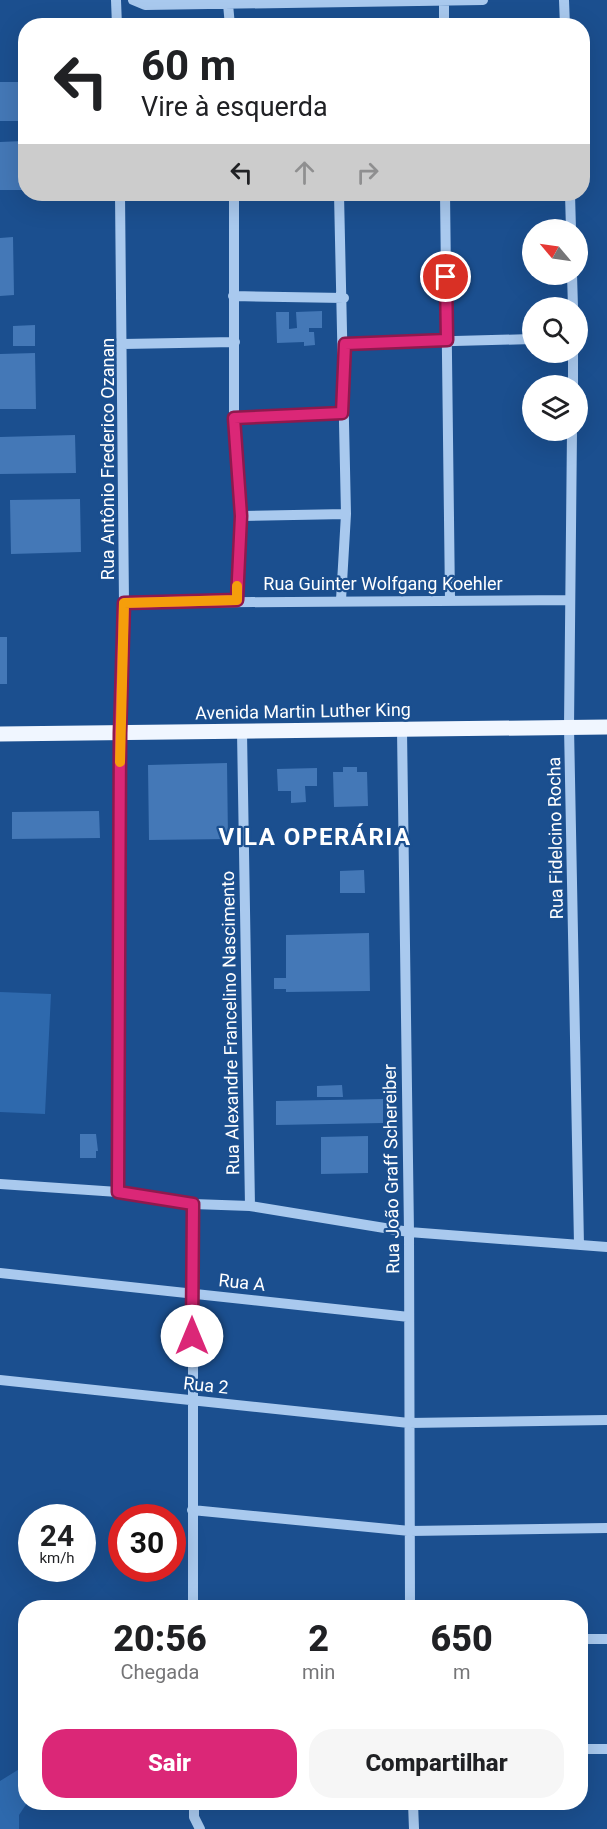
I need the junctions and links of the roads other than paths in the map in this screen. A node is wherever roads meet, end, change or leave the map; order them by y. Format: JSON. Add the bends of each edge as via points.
{"nodes":[{"id":1,"x":116,"y":0,"type":"edge"},
{"id":2,"x":133,"y":0,"type":"edge"},
{"id":3,"x":483,"y":0,"type":"edge"},
{"id":4,"x":564,"y":0,"type":"edge"},
{"id":5,"x":444,"y":2,"type":"junction"},
{"id":6,"x":228,"y":4,"type":"junction"},
{"id":7,"x":117,"y":18,"type":"edge"},
{"id":8,"x":229,"y":18,"type":"edge"},
{"id":9,"x":444,"y":18,"type":"edge"},
{"id":10,"x":565,"y":18,"type":"edge"},
{"id":11,"x":120,"y":201,"type":"edge"},
{"id":12,"x":234,"y":201,"type":"edge"},
{"id":13,"x":339,"y":201,"type":"edge"},
{"id":14,"x":445,"y":201,"type":"edge"},
{"id":15,"x":570,"y":201,"type":"edge"},
{"id":16,"x":571,"y":219,"type":"edge"},
{"id":17,"x":233,"y":296,"type":"junction"},
{"id":18,"x":344,"y":298,"type":"junction"},
{"id":19,"x":522,"y":339,"type":"edge"},
{"id":20,"x":447,"y":340,"type":"junction"},
{"id":21,"x":234,"y":342,"type":"junction"},
{"id":22,"x":123,"y":344,"type":"junction"},
{"id":23,"x":345,"y":344,"type":"junction"},
{"id":24,"x":342,"y":413,"type":"junction"},
{"id":25,"x":234,"y":418,"type":"junction"},
{"id":26,"x":572,"y":441,"type":"edge"},
{"id":27,"x":346,"y":514,"type":"junction"},
{"id":28,"x":241,"y":516,"type":"junction"},
{"id":29,"x":237,"y":600,"type":"junction"},
{"id":30,"x":341,"y":600,"type":"junction"},
{"id":31,"x":450,"y":600,"type":"junction"},
{"id":32,"x":570,"y":600,"type":"junction"},
{"id":33,"x":124,"y":603,"type":"junction"},
{"id":34,"x":607,"y":727,"type":"edge"},
{"id":35,"x":569,"y":728,"type":"junction"},
{"id":36,"x":402,"y":730,"type":"junction"},
{"id":37,"x":242,"y":732,"type":"junction"},
{"id":38,"x":120,"y":733,"type":"junction"},
{"id":39,"x":0,"y":734,"type":"edge"},
{"id":40,"x":0,"y":1184,"type":"edge"},
{"id":41,"x":118,"y":1192,"type":"junction"},
{"id":42,"x":193,"y":1204,"type":"junction"},
{"id":43,"x":250,"y":1206,"type":"junction"},
{"id":44,"x":409,"y":1232,"type":"junction"},
{"id":45,"x":579,"y":1245,"type":"junction"},
{"id":46,"x":607,"y":1247,"type":"edge"},
{"id":47,"x":0,"y":1273,"type":"edge"},
{"id":48,"x":192,"y":1293,"type":"junction"},
{"id":49,"x":409,"y":1317,"type":"junction"},
{"id":50,"x":0,"y":1380,"type":"edge"},
{"id":51,"x":191,"y":1400,"type":"junction"},
{"id":52,"x":607,"y":1420,"type":"edge"},
{"id":53,"x":409,"y":1423,"type":"junction"},
{"id":54,"x":192,"y":1510,"type":"junction"},
{"id":55,"x":607,"y":1528,"type":"edge"},
{"id":56,"x":410,"y":1531,"type":"junction"},
{"id":57,"x":193,"y":1600,"type":"edge"},
{"id":58,"x":410,"y":1600,"type":"edge"},
{"id":59,"x":588,"y":1639,"type":"edge"},
{"id":60,"x":607,"y":1639,"type":"edge"},
{"id":61,"x":588,"y":1749,"type":"edge"},
{"id":62,"x":607,"y":1749,"type":"edge"},
{"id":63,"x":194,"y":1810,"type":"edge"},
{"id":64,"x":413,"y":1810,"type":"edge"},
{"id":65,"x":200,"y":1829,"type":"edge"},
{"id":66,"x":414,"y":1829,"type":"edge"}],
"edges":[{"from":1,"to":7,"type":"street"},
{"from":2,"to":6,"type":"street","via":[[145,5]]},
{"from":3,"to":5,"type":"street"},
{"from":4,"to":10,"type":"street"},
{"from":5,"to":6,"type":"street"},
{"from":5,"to":9,"type":"street"},
{"from":6,"to":8,"type":"street"},
{"from":11,"to":22,"type":"street","name":"Rua Antônio Frederico Ozanan"},
{"from":12,"to":17,"type":"street"},
{"from":13,"to":18,"type":"street"},
{"from":14,"to":20,"type":"street"},
{"from":15,"to":16,"type":"street"},
{"from":17,"to":18,"type":"street"},
{"from":17,"to":21,"type":"street"},
{"from":18,"to":23,"type":"street"},
{"from":19,"to":20,"type":"street"},
{"from":20,"to":23,"type":"street"},
{"from":20,"to":31,"type":"street"},
{"from":21,"to":22,"type":"street"},
{"from":21,"to":25,"type":"street"},
{"from":22,"to":33,"type":"street","name":"Rua Antônio Frederico Ozanan"},
{"from":23,"to":24,"type":"street"},
{"from":24,"to":25,"type":"street"},
{"from":24,"to":27,"type":"street"},
{"from":25,"to":28,"type":"street"},
{"from":26,"to":32,"type":"street","name":"Rua Fidelcino Rocha"},
{"from":27,"to":28,"type":"street"},
{"from":27,"to":30,"type":"street"},
{"from":28,"to":29,"type":"street"},
{"from":29,"to":30,"type":"street","name":"Rua Guinter Wolfgang Koehler"},
{"from":29,"to":33,"type":"street","name":"Rua Guinter Wolfgang Koehler"},
{"from":30,"to":31,"type":"street","name":"Rua Guinter Wolfgang Koehler"},
{"from":31,"to":32,"type":"street","name":"Rua Guinter Wolfgang Koehler"},
{"from":32,"to":35,"type":"street","name":"Rua Fidelcino Rocha"},
{"from":33,"to":38,"type":"street","name":"Rua Antônio Frederico Ozanan"},
{"from":34,"to":35,"type":"main road","name":"Avenida Martin Luther King"},
{"from":35,"to":36,"type":"main road","name":"Avenida Martin Luther King"},
{"from":35,"to":45,"type":"street","name":"Rua Fidelcino Rocha"},
{"from":36,"to":37,"type":"main road","name":"Avenida Martin Luther King"},
{"from":36,"to":44,"type":"street","name":"Rua João Graff Schereiber"},
{"from":37,"to":38,"type":"main road","name":"Avenida Martin Luther King"},
{"from":37,"to":43,"type":"street","name":"Rua Alexandre Francelino Nascimento"},
{"from":38,"to":39,"type":"main road","name":"Avenida Martin Luther King"},
{"from":38,"to":41,"type":"street","name":"Rua Antônio Frederico Ozanan"},
{"from":40,"to":41,"type":"street"},
{"from":41,"to":42,"type":"street"},
{"from":42,"to":43,"type":"street"},
{"from":42,"to":48,"type":"street"},
{"from":43,"to":44,"type":"street"},
{"from":44,"to":45,"type":"street"},
{"from":44,"to":49,"type":"street","name":"Rua João Graff Schereiber"},
{"from":45,"to":46,"type":"street"},
{"from":47,"to":48,"type":"street","name":"Rua A"},
{"from":48,"to":49,"type":"street","name":"Rua A"},
{"from":48,"to":51,"type":"street"},
{"from":49,"to":53,"type":"street","name":"Rua João Graff Schereiber"},
{"from":50,"to":51,"type":"street","name":"Rua 2"},
{"from":51,"to":53,"type":"street","name":"Rua 2"},
{"from":51,"to":54,"type":"street"},
{"from":52,"to":53,"type":"street"},
{"from":53,"to":56,"type":"street","name":"Rua João Graff Schereiber"},
{"from":54,"to":56,"type":"street"},
{"from":54,"to":57,"type":"street"},
{"from":55,"to":56,"type":"street"},
{"from":56,"to":58,"type":"street","name":"Rua João Graff Schereiber"},
{"from":59,"to":60,"type":"street"},
{"from":61,"to":62,"type":"street"},
{"from":63,"to":65,"type":"street"},
{"from":64,"to":66,"type":"street"}]}
